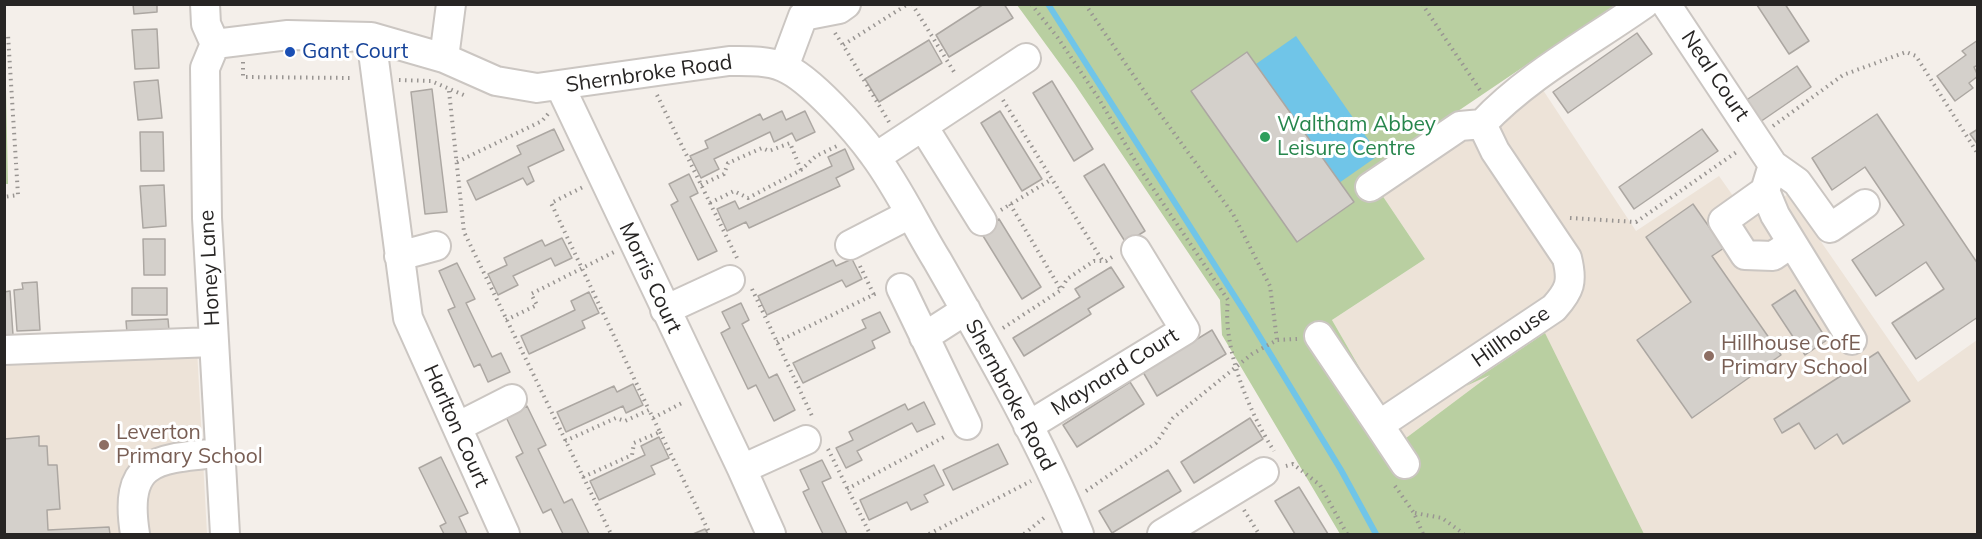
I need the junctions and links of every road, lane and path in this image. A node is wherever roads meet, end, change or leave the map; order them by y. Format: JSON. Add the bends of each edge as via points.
{"nodes":[{"id":1,"x":205,"y":4,"type":"edge"},
{"id":2,"x":451,"y":4,"type":"edge"},
{"id":3,"x":846,"y":4,"type":"edge"},
{"id":4,"x":910,"y":4,"type":"edge"},
{"id":5,"x":1031,"y":4,"type":"edge"},
{"id":6,"x":1084,"y":4,"type":"edge"},
{"id":7,"x":1422,"y":4,"type":"edge"},
{"id":8,"x":1644,"y":4,"type":"edge"},
{"id":9,"x":1666,"y":4,"type":"edge"},
{"id":10,"x":4,"y":35,"type":"edge"},
{"id":11,"x":371,"y":37,"type":"junction"},
{"id":12,"x":215,"y":44,"type":"junction"},
{"id":13,"x":444,"y":58,"type":"junction"},
{"id":14,"x":1026,"y":58,"type":"dead end"},
{"id":15,"x":784,"y":67,"type":"junction"},
{"id":16,"x":646,"y":73,"type":"junction"},
{"id":17,"x":980,"y":89,"type":"junction"},
{"id":18,"x":449,"y":91,"type":"dead end"},
{"id":19,"x":555,"y":99,"type":"junction"},
{"id":20,"x":1488,"y":117,"type":"junction"},
{"id":21,"x":912,"y":134,"type":"junction"},
{"id":22,"x":868,"y":146,"type":"junction"},
{"id":23,"x":1977,"y":154,"type":"edge"},
{"id":24,"x":1764,"y":161,"type":"junction"},
{"id":25,"x":457,"y":162,"type":"junction"},
{"id":26,"x":801,"y":170,"type":"junction"},
{"id":27,"x":603,"y":177,"type":"junction"},
{"id":28,"x":1052,"y":179,"type":"junction"},
{"id":29,"x":701,"y":185,"type":"junction"},
{"id":30,"x":1370,"y":187,"type":"dead end"},
{"id":31,"x":4,"y":197,"type":"edge"},
{"id":32,"x":710,"y":203,"type":"junction"},
{"id":33,"x":1010,"y":204,"type":"junction"},
{"id":34,"x":1865,"y":204,"type":"dead end"},
{"id":35,"x":910,"y":214,"type":"junction"},
{"id":36,"x":982,"y":221,"type":"joint"},
{"id":37,"x":1543,"y":223,"type":"junction"},
{"id":38,"x":633,"y":243,"type":"junction"},
{"id":39,"x":1792,"y":243,"type":"junction"},
{"id":40,"x":850,"y":245,"type":"joint"},
{"id":41,"x":436,"y":246,"type":"dead end"},
{"id":42,"x":1136,"y":250,"type":"joint"},
{"id":43,"x":399,"y":256,"type":"junction"},
{"id":44,"x":1102,"y":261,"type":"junction"},
{"id":45,"x":582,"y":268,"type":"junction"},
{"id":46,"x":739,"y":275,"type":"junction"},
{"id":47,"x":892,"y":290,"type":"joint"},
{"id":48,"x":1061,"y":290,"type":"junction"},
{"id":49,"x":874,"y":295,"type":"junction"},
{"id":50,"x":665,"y":310,"type":"junction"},
{"id":51,"x":966,"y":310,"type":"junction"},
{"id":52,"x":506,"y":320,"type":"junction"},
{"id":53,"x":1008,"y":336,"type":"dead end"},
{"id":54,"x":1319,"y":336,"type":"dead end"},
{"id":55,"x":924,"y":337,"type":"junction"},
{"id":56,"x":1852,"y":340,"type":"dead end"},
{"id":57,"x":213,"y":342,"type":"junction"},
{"id":58,"x":777,"y":342,"type":"junction"},
{"id":59,"x":4,"y":350,"type":"edge"},
{"id":60,"x":1235,"y":366,"type":"junction"},
{"id":61,"x":705,"y":392,"type":"junction"},
{"id":62,"x":512,"y":399,"type":"dead end"},
{"id":63,"x":649,"y":410,"type":"junction"},
{"id":64,"x":653,"y":418,"type":"junction"},
{"id":65,"x":967,"y":425,"type":"joint"},
{"id":66,"x":1379,"y":425,"type":"junction"},
{"id":67,"x":1028,"y":426,"type":"junction"},
{"id":68,"x":457,"y":427,"type":"junction"},
{"id":69,"x":660,"y":432,"type":"junction"},
{"id":70,"x":816,"y":436,"type":"junction"},
{"id":71,"x":565,"y":441,"type":"junction"},
{"id":72,"x":219,"y":453,"type":"junction"},
{"id":73,"x":1405,"y":464,"type":"dead end"},
{"id":74,"x":742,"y":469,"type":"junction"},
{"id":75,"x":1264,"y":472,"type":"dead end"},
{"id":76,"x":583,"y":477,"type":"junction"},
{"id":77,"x":1031,"y":481,"type":"dead end"},
{"id":78,"x":848,"y":489,"type":"junction"},
{"id":79,"x":1057,"y":509,"type":"junction"},
{"id":80,"x":1414,"y":513,"type":"dead end"},
{"id":81,"x":135,"y":534,"type":"edge"},
{"id":82,"x":225,"y":534,"type":"edge"},
{"id":83,"x":505,"y":534,"type":"edge"},
{"id":84,"x":611,"y":534,"type":"edge"},
{"id":85,"x":710,"y":534,"type":"edge"},
{"id":86,"x":771,"y":534,"type":"edge"},
{"id":87,"x":870,"y":534,"type":"edge"},
{"id":88,"x":929,"y":534,"type":"edge"},
{"id":89,"x":1024,"y":534,"type":"edge"},
{"id":90,"x":1079,"y":534,"type":"edge"},
{"id":91,"x":1162,"y":534,"type":"edge"},
{"id":92,"x":1347,"y":534,"type":"edge"},
{"id":93,"x":1464,"y":534,"type":"edge"}],
"edges":[{"from":1,"to":12,"type":"street","via":[[206,24]]},
{"from":2,"to":13,"type":"street"},
{"from":3,"to":15,"type":"street","via":[[803,16]]},
{"from":4,"to":17,"type":"path"},
{"from":4,"to":21,"type":"path","via":[[843,45]]},
{"from":5,"to":60,"type":"path","via":[[1064,46],[1228,300],[1226,312]]},
{"from":6,"to":60,"type":"path","via":[[1233,214],[1270,286],[1277,340]]},
{"from":7,"to":20,"type":"path"},
{"from":8,"to":20,"type":"street"},
{"from":9,"to":24,"type":"street","name":"Neal Court"},
{"from":10,"to":31,"type":"path","via":[[8,35],[18,195]]},
{"from":11,"to":12,"type":"street","name":"Shernbroke Road","via":[[288,35]]},
{"from":11,"to":13,"type":"street","name":"Shernbroke Road"},
{"from":11,"to":43,"type":"street"},
{"from":12,"to":57,"type":"street","name":"Honey Lane","via":[[205,68]]},
{"from":13,"to":19,"type":"street","name":"Shernbroke Road","via":[[496,81],[537,88]]},
{"from":14,"to":17,"type":"street"},
{"from":15,"to":16,"type":"street","name":"Shernbroke Road","via":[[729,61]]},
{"from":15,"to":22,"type":"street","name":"Shernbroke Road","via":[[823,97]]},
{"from":16,"to":19,"type":"street","name":"Shernbroke Road"},
{"from":16,"to":29,"type":"path"},
{"from":17,"to":21,"type":"street"},
{"from":17,"to":28,"type":"path"},
{"from":18,"to":25,"type":"path"},
{"from":19,"to":25,"type":"path","via":[[542,121]]},
{"from":19,"to":27,"type":"street","name":"Morris Court"},
{"from":20,"to":30,"type":"street","via":[[1460,126]]},
{"from":20,"to":37,"type":"street","name":"Hillhouse","via":[[1495,152]]},
{"from":21,"to":22,"type":"street"},
{"from":21,"to":36,"type":"street"},
{"from":22,"to":26,"type":"path","via":[[816,156]]},
{"from":22,"to":35,"type":"street","name":"Shernbroke Road"},
{"from":23,"to":24,"type":"path","via":[[1916,56],[1906,52],[1843,75]]},
{"from":24,"to":34,"type":"street","via":[[1797,182],[1830,228]]},
{"from":24,"to":37,"type":"path","via":[[1636,222],[1554,218]]},
{"from":24,"to":39,"type":"street","via":[[1775,215]]},
{"from":24,"to":39,"type":"street","via":[[1723,221],[1745,255],[1773,256]]},
{"from":25,"to":52,"type":"path","via":[[464,232]]},
{"from":26,"to":29,"type":"path","via":[[790,143],[769,152],[762,148],[728,163],[724,174]]},
{"from":26,"to":32,"type":"path","via":[[748,198],[734,191]]},
{"from":27,"to":38,"type":"street","name":"Morris Court"},
{"from":27,"to":45,"type":"path","via":[[551,203]]},
{"from":28,"to":33,"type":"path"},
{"from":28,"to":44,"type":"path"},
{"from":29,"to":32,"type":"path"},
{"from":32,"to":46,"type":"path"},
{"from":33,"to":36,"type":"path"},
{"from":33,"to":48,"type":"path"},
{"from":35,"to":40,"type":"street"},
{"from":35,"to":51,"type":"street","name":"Shernbroke Road"},
{"from":37,"to":66,"type":"street","name":"Hillhouse","via":[[1567,258],[1572,276],[1566,295],[1554,309]]},
{"from":38,"to":45,"type":"path"},
{"from":38,"to":50,"type":"street","name":"Morris Court"},
{"from":39,"to":56,"type":"street"},
{"from":40,"to":49,"type":"path"},
{"from":41,"to":43,"type":"street"},
{"from":42,"to":44,"type":"path","via":[[1132,245]]},
{"from":42,"to":67,"type":"street","name":"Maynard Court","via":[[1185,330]]},
{"from":43,"to":68,"type":"street","name":"Harlton Court","via":[[408,318]]},
{"from":44,"to":48,"type":"path","via":[[1094,261],[1067,279]]},
{"from":45,"to":52,"type":"path","via":[[531,294],[537,305]]},
{"from":45,"to":63,"type":"path"},
{"from":46,"to":50,"type":"street"},
{"from":46,"to":58,"type":"path"},
{"from":47,"to":49,"type":"path"},
{"from":47,"to":55,"type":"street"},
{"from":48,"to":53,"type":"path","via":[[1003,327]]},
{"from":49,"to":58,"type":"path"},
{"from":50,"to":61,"type":"street","name":"Morris Court"},
{"from":51,"to":55,"type":"street"},
{"from":51,"to":67,"type":"street","name":"Shernbroke Road"},
{"from":52,"to":71,"type":"path"},
{"from":54,"to":66,"type":"street"},
{"from":55,"to":65,"type":"street"},
{"from":57,"to":59,"type":"street"},
{"from":57,"to":72,"type":"street","name":"Honey Lane"},
{"from":58,"to":70,"type":"path"},
{"from":60,"to":79,"type":"path","via":[[1173,418],[1156,443]]},
{"from":60,"to":92,"type":"path","via":[[1265,436],[1284,466],[1293,464],[1320,485]]},
{"from":61,"to":64,"type":"path"},
{"from":61,"to":74,"type":"street","name":"Morris Court"},
{"from":62,"to":68,"type":"street"},
{"from":63,"to":64,"type":"path"},
{"from":63,"to":71,"type":"path","via":[[625,421],[616,418]]},
{"from":64,"to":69,"type":"path"},
{"from":65,"to":78,"type":"path"},
{"from":66,"to":73,"type":"street"},
{"from":67,"to":79,"type":"street","name":"Shernbroke Road"},
{"from":68,"to":83,"type":"street","name":"Harlton Court"},
{"from":69,"to":76,"type":"path","via":[[634,443],[632,455]]},
{"from":69,"to":85,"type":"path"},
{"from":70,"to":74,"type":"street"},
{"from":70,"to":78,"type":"path"},
{"from":71,"to":76,"type":"path"},
{"from":72,"to":81,"type":"street","via":[[162,459],[147,467],[133,487]]},
{"from":72,"to":82,"type":"street","name":"Honey Lane"},
{"from":74,"to":86,"type":"street","name":"Morris Court"},
{"from":75,"to":91,"type":"street"},
{"from":76,"to":84,"type":"path"},
{"from":77,"to":88,"type":"path"},
{"from":78,"to":87,"type":"path"},
{"from":79,"to":89,"type":"path"},
{"from":79,"to":90,"type":"street","name":"Shernbroke Road"},
{"from":80,"to":93,"type":"path","via":[[1442,518]]}]}
